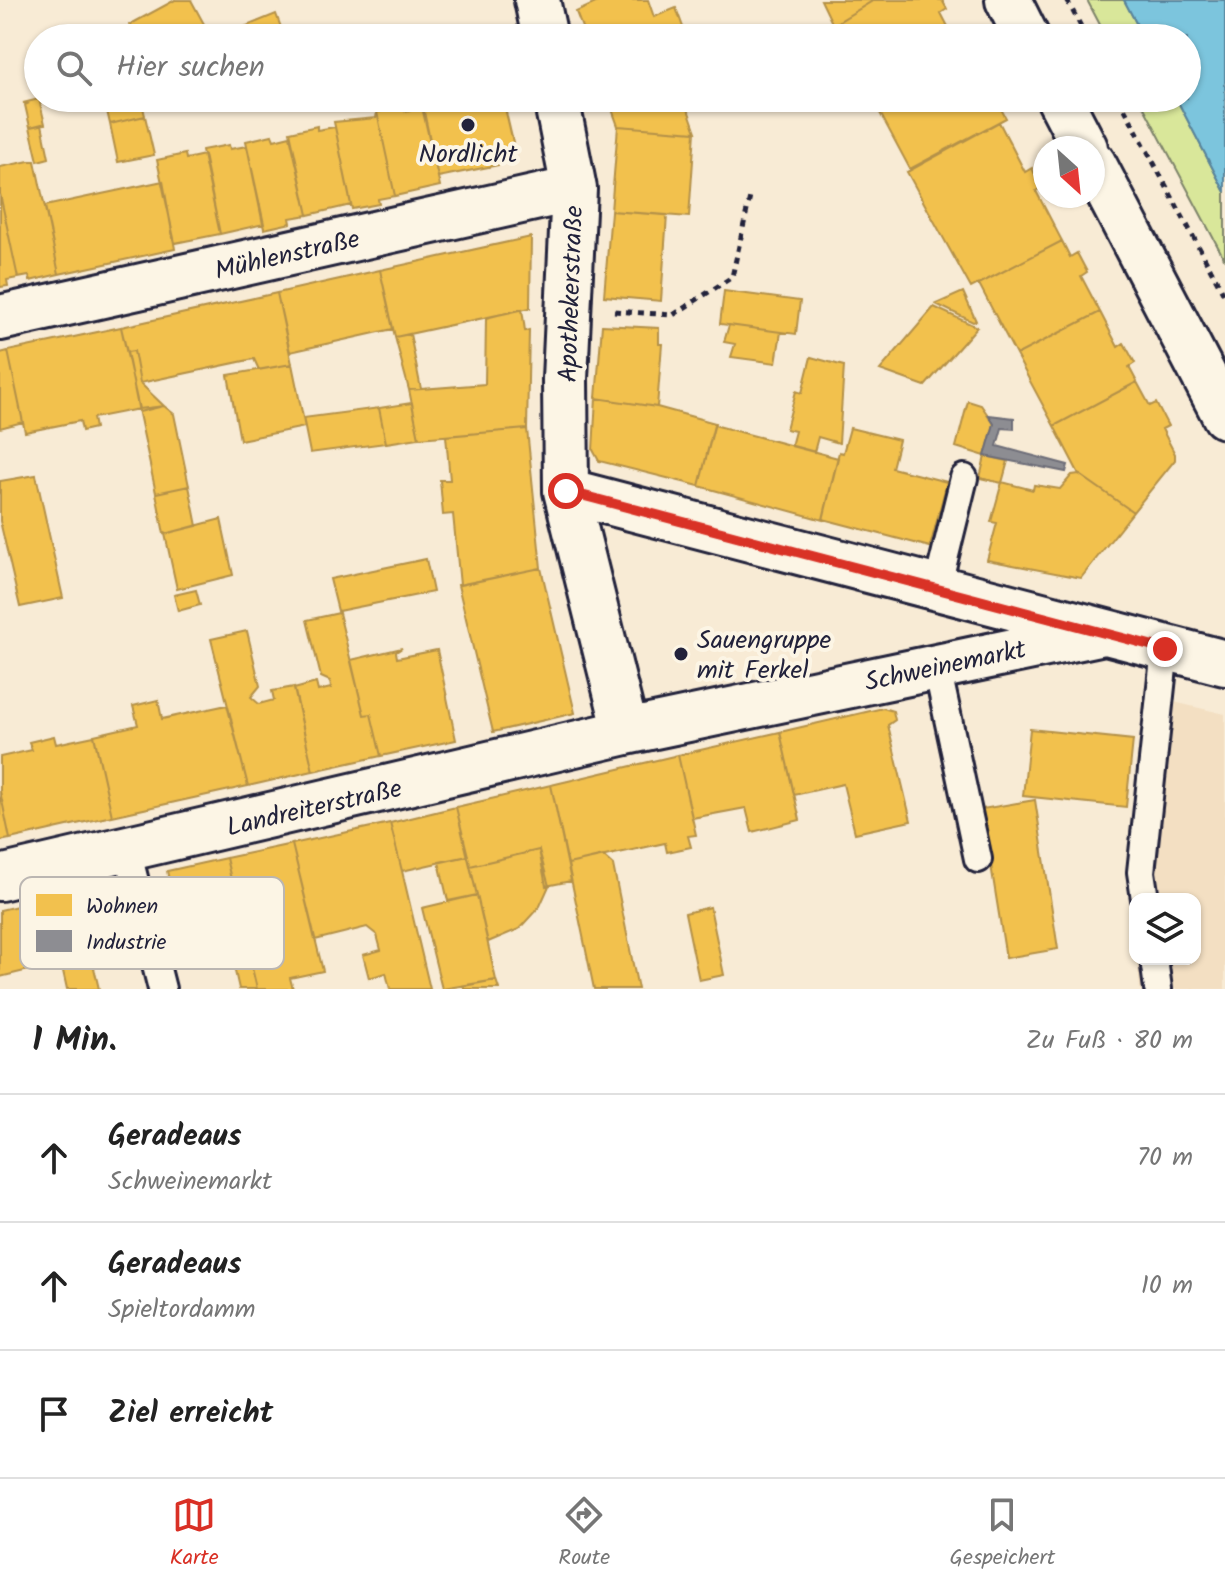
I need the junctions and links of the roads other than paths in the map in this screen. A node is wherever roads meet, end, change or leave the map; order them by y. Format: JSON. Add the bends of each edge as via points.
{"nodes":[{"id":1,"x":537,"y":0,"type":"edge"},
{"id":2,"x":1008,"y":0,"type":"edge"},
{"id":3,"x":542,"y":24,"type":"edge"},
{"id":4,"x":1020,"y":24,"type":"edge"},
{"id":5,"x":559,"y":112,"type":"edge"},
{"id":6,"x":1066,"y":112,"type":"edge"},
{"id":7,"x":1079,"y":136,"type":"edge"},
{"id":8,"x":1105,"y":186,"type":"edge"},
{"id":9,"x":574,"y":189,"type":"junction"},
{"id":10,"x":0,"y":318,"type":"edge"},
{"id":11,"x":1225,"y":416,"type":"edge"},
{"id":12,"x":964,"y":478,"type":"dead end"},
{"id":13,"x":566,"y":491,"type":"junction"},
{"id":14,"x":937,"y":588,"type":"junction"},
{"id":15,"x":1104,"y":632,"type":"junction"},
{"id":16,"x":1165,"y":649,"type":"junction"},
{"id":17,"x":1225,"y":663,"type":"edge"},
{"id":18,"x":937,"y":667,"type":"junction"},
{"id":19,"x":626,"y":732,"type":"junction"},
{"id":20,"x":127,"y":850,"type":"junction"},
{"id":21,"x":978,"y":859,"type":"dead end"},
{"id":22,"x":134,"y":877,"type":"edge"},
{"id":23,"x":0,"y":878,"type":"edge"},
{"id":24,"x":1144,"y":893,"type":"edge"},
{"id":25,"x":1155,"y":965,"type":"edge"},
{"id":26,"x":157,"y":969,"type":"edge"},
{"id":27,"x":162,"y":989,"type":"edge"},
{"id":28,"x":1158,"y":989,"type":"edge"}],
"edges":[{"from":1,"to":3,"type":"street"},
{"from":2,"to":4,"type":"street"},
{"from":5,"to":9,"type":"street","name":"Apothekerstraße"},
{"from":6,"to":7,"type":"street"},
{"from":8,"to":11,"type":"street"},
{"from":9,"to":10,"type":"street","name":"Mühlenstraße"},
{"from":9,"to":13,"type":"street","name":"Apothekerstraße"},
{"from":12,"to":14,"type":"lane"},
{"from":13,"to":14,"type":"street","name":"Schweinemarkt"},
{"from":13,"to":19,"type":"street"},
{"from":14,"to":15,"type":"street","name":"Schweinemarkt"},
{"from":15,"to":16,"type":"street"},
{"from":15,"to":18,"type":"street","name":"Schweinemarkt"},
{"from":16,"to":17,"type":"street"},
{"from":16,"to":24,"type":"lane","via":[[1141,872]]},
{"from":18,"to":19,"type":"street","name":"Schweinemarkt"},
{"from":18,"to":21,"type":"lane"},
{"from":19,"to":20,"type":"street","name":"Landreiterstraße"},
{"from":20,"to":22,"type":"lane"},
{"from":20,"to":23,"type":"street","name":"Landreiterstraße"},
{"from":25,"to":28,"type":"lane"},
{"from":26,"to":27,"type":"lane"}]}
